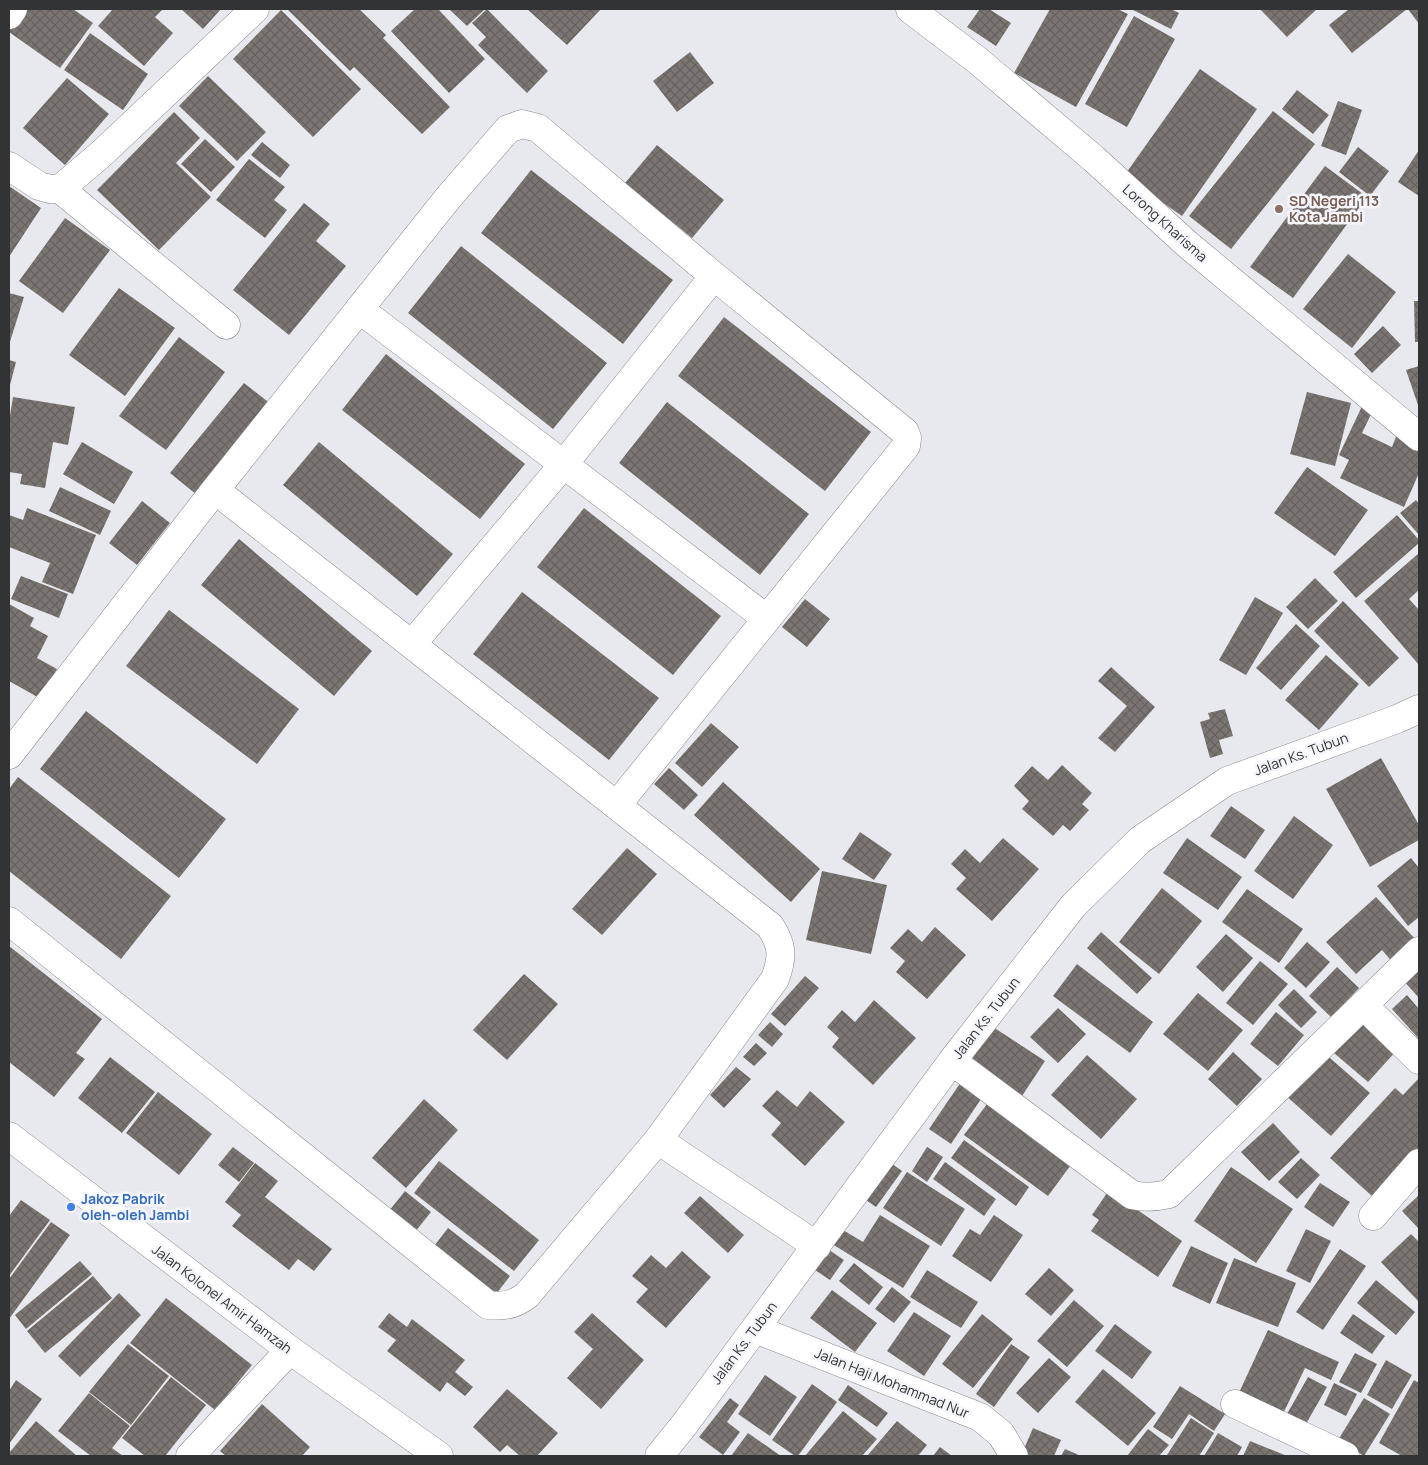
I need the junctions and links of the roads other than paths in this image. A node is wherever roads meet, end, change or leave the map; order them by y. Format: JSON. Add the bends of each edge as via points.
{"nodes":[{"id":1,"x":13,"y":9,"type":"edge"},
{"id":2,"x":255,"y":9,"type":"edge"},
{"id":3,"x":910,"y":9,"type":"edge"},
{"id":4,"x":9,"y":15,"type":"edge"},
{"id":5,"x":9,"y":166,"type":"edge"},
{"id":6,"x":60,"y":189,"type":"junction"},
{"id":7,"x":714,"y":276,"type":"junction"},
{"id":8,"x":359,"y":309,"type":"junction"},
{"id":9,"x":226,"y":325,"type":"dead end"},
{"id":10,"x":1419,"y":437,"type":"edge"},
{"id":11,"x":563,"y":465,"type":"junction"},
{"id":12,"x":215,"y":490,"type":"junction"},
{"id":13,"x":766,"y":618,"type":"junction"},
{"id":14,"x":412,"y":644,"type":"junction"},
{"id":15,"x":1419,"y":709,"type":"edge"},
{"id":16,"x":9,"y":755,"type":"edge"},
{"id":17,"x":616,"y":805,"type":"junction"},
{"id":18,"x":9,"y":921,"type":"edge"},
{"id":19,"x":1419,"y":951,"type":"edge"},
{"id":20,"x":1363,"y":1005,"type":"junction"},
{"id":21,"x":1419,"y":1060,"type":"edge"},
{"id":22,"x":952,"y":1062,"type":"junction"},
{"id":23,"x":9,"y":1136,"type":"edge"},
{"id":24,"x":658,"y":1140,"type":"junction"},
{"id":25,"x":1419,"y":1164,"type":"edge"},
{"id":26,"x":1373,"y":1216,"type":"dead end"},
{"id":27,"x":817,"y":1246,"type":"junction"},
{"id":28,"x":755,"y":1329,"type":"junction"},
{"id":29,"x":290,"y":1350,"type":"junction"},
{"id":30,"x":1236,"y":1404,"type":"dead end"},
{"id":31,"x":190,"y":1456,"type":"edge"},
{"id":32,"x":439,"y":1456,"type":"edge"},
{"id":33,"x":659,"y":1456,"type":"edge"},
{"id":34,"x":1014,"y":1456,"type":"edge"},
{"id":35,"x":1345,"y":1456,"type":"edge"}],
"edges":[{"from":1,"to":4,"type":"street"},
{"from":2,"to":6,"type":"street"},
{"from":3,"to":10,"type":"street","name":"Lorong Kharisma","via":[[977,60],[1094,158],[1187,244]]},
{"from":5,"to":6,"type":"street","via":[[39,186]]},
{"from":6,"to":9,"type":"street"},
{"from":7,"to":8,"type":"street","via":[[538,128],[522,124],[502,136]]},
{"from":7,"to":11,"type":"street"},
{"from":7,"to":13,"type":"street","via":[[905,432],[907,438],[906,446]]},
{"from":8,"to":11,"type":"street"},
{"from":8,"to":12,"type":"street"},
{"from":11,"to":13,"type":"street"},
{"from":11,"to":14,"type":"street"},
{"from":12,"to":14,"type":"street"},
{"from":12,"to":16,"type":"street"},
{"from":13,"to":17,"type":"street"},
{"from":14,"to":17,"type":"street"},
{"from":15,"to":22,"type":"street","name":"Jalan Ks. Tubun","via":[[1227,781],[1140,840],[1073,906]]},
{"from":17,"to":24,"type":"street","via":[[770,926],[780,949],[781,960],[775,978]]},
{"from":18,"to":24,"type":"street","via":[[488,1304],[509,1305],[527,1295]]},
{"from":19,"to":20,"type":"street"},
{"from":20,"to":21,"type":"street"},
{"from":20,"to":22,"type":"street","via":[[1181,1183],[1169,1194],[1154,1197],[1132,1195]]},
{"from":22,"to":27,"type":"street","name":"Jalan Ks. Tubun"},
{"from":23,"to":29,"type":"street","name":"Jalan Kolonel Amir Hamzah"},
{"from":24,"to":27,"type":"street"},
{"from":25,"to":26,"type":"street"},
{"from":27,"to":28,"type":"street","name":"Jalan Ks. Tubun"},
{"from":28,"to":33,"type":"street","name":"Jalan Ks. Tubun"},
{"from":28,"to":34,"type":"street","name":"Jalan Haji Mohammad Nur","via":[[980,1417],[1002,1434]]},
{"from":29,"to":31,"type":"street"},
{"from":29,"to":32,"type":"street","name":"Jalan Kolonel Amir Hamzah"},
{"from":30,"to":35,"type":"street"}]}
